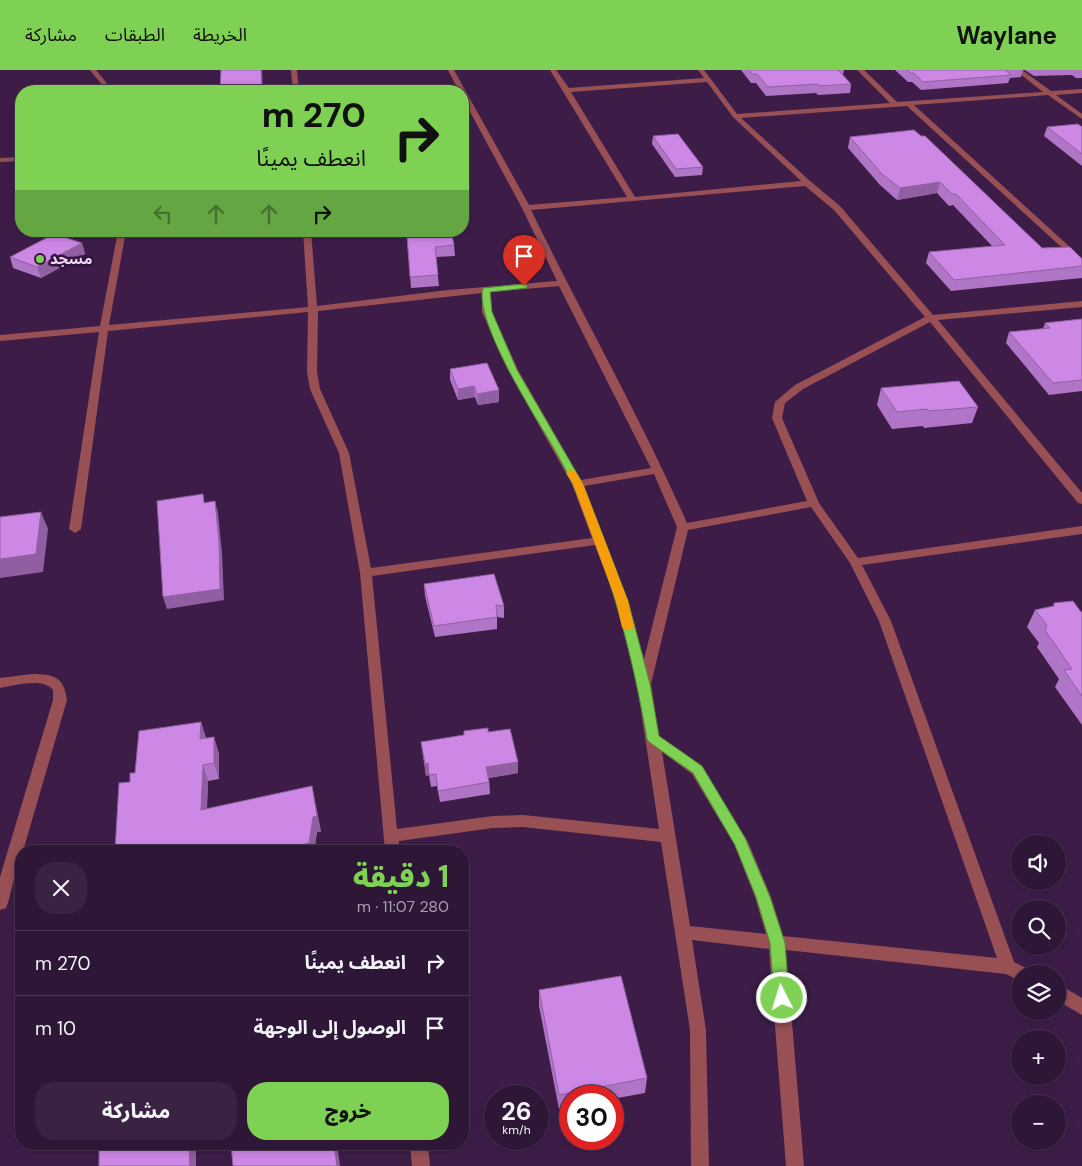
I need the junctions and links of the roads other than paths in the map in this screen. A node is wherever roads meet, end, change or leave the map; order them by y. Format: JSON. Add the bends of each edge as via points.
{"nodes":[{"id":1,"x":93,"y":70,"type":"edge"},
{"id":2,"x":294,"y":70,"type":"edge"},
{"id":3,"x":451,"y":70,"type":"edge"},
{"id":4,"x":552,"y":70,"type":"edge"},
{"id":5,"x":701,"y":70,"type":"edge"},
{"id":6,"x":860,"y":70,"type":"edge"},
{"id":7,"x":1018,"y":70,"type":"edge"},
{"id":8,"x":707,"y":80,"type":"junction"},
{"id":9,"x":105,"y":85,"type":"edge"},
{"id":10,"x":295,"y":85,"type":"edge"},
{"id":11,"x":459,"y":85,"type":"edge"},
{"id":12,"x":568,"y":90,"type":"junction"},
{"id":13,"x":1082,"y":91,"type":"edge"},
{"id":14,"x":1051,"y":94,"type":"junction"},
{"id":15,"x":469,"y":103,"type":"edge"},
{"id":16,"x":910,"y":104,"type":"junction"},
{"id":17,"x":896,"y":105,"type":"junction"},
{"id":18,"x":735,"y":116,"type":"junction"},
{"id":19,"x":1082,"y":117,"type":"edge"},
{"id":20,"x":15,"y":159,"type":"edge"},
{"id":21,"x":0,"y":160,"type":"edge"},
{"id":22,"x":807,"y":183,"type":"junction"},
{"id":23,"x":632,"y":199,"type":"junction"},
{"id":24,"x":526,"y":208,"type":"junction"},
{"id":25,"x":121,"y":237,"type":"edge"},
{"id":26,"x":307,"y":237,"type":"edge"},
{"id":27,"x":1082,"y":262,"type":"edge"},
{"id":28,"x":562,"y":283,"type":"junction"},
{"id":29,"x":486,"y":290,"type":"junction"},
{"id":30,"x":1082,"y":304,"type":"edge"},
{"id":31,"x":313,"y":309,"type":"junction"},
{"id":32,"x":931,"y":318,"type":"junction"},
{"id":33,"x":104,"y":329,"type":"junction"},
{"id":34,"x":0,"y":338,"type":"edge"},
{"id":35,"x":658,"y":470,"type":"junction"},
{"id":36,"x":578,"y":484,"type":"junction"},
{"id":37,"x":1082,"y":500,"type":"edge"},
{"id":38,"x":814,"y":502,"type":"junction"},
{"id":39,"x":683,"y":527,"type":"junction"},
{"id":40,"x":75,"y":529,"type":"dead end"},
{"id":41,"x":1082,"y":530,"type":"edge"},
{"id":42,"x":598,"y":541,"type":"junction"},
{"id":43,"x":855,"y":562,"type":"junction"},
{"id":44,"x":366,"y":572,"type":"junction"},
{"id":45,"x":0,"y":683,"type":"edge"},
{"id":46,"x":644,"y":684,"type":"junction"},
{"id":47,"x":653,"y":739,"type":"junction"},
{"id":48,"x":390,"y":836,"type":"junction"},
{"id":49,"x":668,"y":836,"type":"junction"},
{"id":50,"x":17,"y":845,"type":"edge"},
{"id":51,"x":391,"y":845,"type":"edge"},
{"id":52,"x":15,"y":852,"type":"edge"},
{"id":53,"x":0,"y":903,"type":"edge"},
{"id":54,"x":682,"y":932,"type":"junction"},
{"id":55,"x":777,"y":943,"type":"junction"},
{"id":56,"x":1013,"y":965,"type":"edge"},
{"id":57,"x":1011,"y":971,"type":"edge"},
{"id":58,"x":1066,"y":997,"type":"edge"},
{"id":59,"x":1082,"y":1006,"type":"edge"},
{"id":60,"x":420,"y":1150,"type":"edge"},
{"id":61,"x":421,"y":1166,"type":"edge"},
{"id":62,"x":700,"y":1166,"type":"edge"},
{"id":63,"x":795,"y":1166,"type":"edge"}],
"edges":[{"from":1,"to":9,"type":"street"},
{"from":2,"to":10,"type":"street"},
{"from":3,"to":11,"type":"street"},
{"from":4,"to":12,"type":"street"},
{"from":5,"to":8,"type":"street"},
{"from":6,"to":17,"type":"street"},
{"from":7,"to":14,"type":"street"},
{"from":8,"to":12,"type":"street"},
{"from":8,"to":18,"type":"street"},
{"from":12,"to":23,"type":"street"},
{"from":13,"to":14,"type":"street"},
{"from":14,"to":16,"type":"street"},
{"from":14,"to":19,"type":"street"},
{"from":15,"to":24,"type":"street"},
{"from":16,"to":17,"type":"street"},
{"from":16,"to":27,"type":"street"},
{"from":17,"to":18,"type":"street"},
{"from":18,"to":22,"type":"street"},
{"from":20,"to":21,"type":"street"},
{"from":22,"to":23,"type":"street"},
{"from":22,"to":32,"type":"street","via":[[836,208]]},
{"from":23,"to":24,"type":"street"},
{"from":24,"to":28,"type":"street"},
{"from":25,"to":33,"type":"street"},
{"from":26,"to":31,"type":"street"},
{"from":28,"to":29,"type":"street"},
{"from":28,"to":35,"type":"street"},
{"from":29,"to":31,"type":"street"},
{"from":29,"to":36,"type":"street","via":[[488,312],[513,370]]},
{"from":30,"to":32,"type":"street"},
{"from":31,"to":33,"type":"street"},
{"from":31,"to":44,"type":"street","via":[[312,372],[315,389],[344,453]]},
{"from":32,"to":37,"type":"street"},
{"from":32,"to":38,"type":"street","via":[[799,387],[780,402],[777,418]]},
{"from":33,"to":34,"type":"street"},
{"from":33,"to":40,"type":"street"},
{"from":35,"to":36,"type":"street"},
{"from":35,"to":39,"type":"street"},
{"from":36,"to":42,"type":"street"},
{"from":38,"to":39,"type":"street"},
{"from":38,"to":43,"type":"street"},
{"from":39,"to":46,"type":"street"},
{"from":41,"to":43,"type":"street"},
{"from":42,"to":44,"type":"street"},
{"from":42,"to":46,"type":"street","via":[[622,601]]},
{"from":43,"to":56,"type":"street","via":[[885,621]]},
{"from":44,"to":48,"type":"street"},
{"from":45,"to":50,"type":"street","via":[[48,679],[59,688],[60,700]]},
{"from":46,"to":47,"type":"street"},
{"from":47,"to":49,"type":"street"},
{"from":47,"to":55,"type":"street","via":[[697,770],[740,842],[763,897]]},
{"from":48,"to":49,"type":"street","via":[[523,821]]},
{"from":48,"to":51,"type":"street"},
{"from":49,"to":54,"type":"street"},
{"from":52,"to":53,"type":"street"},
{"from":54,"to":55,"type":"street"},
{"from":54,"to":62,"type":"street","via":[[698,1030]]},
{"from":55,"to":57,"type":"street"},
{"from":55,"to":63,"type":"street"},
{"from":58,"to":59,"type":"street"},
{"from":60,"to":61,"type":"street"}]}
